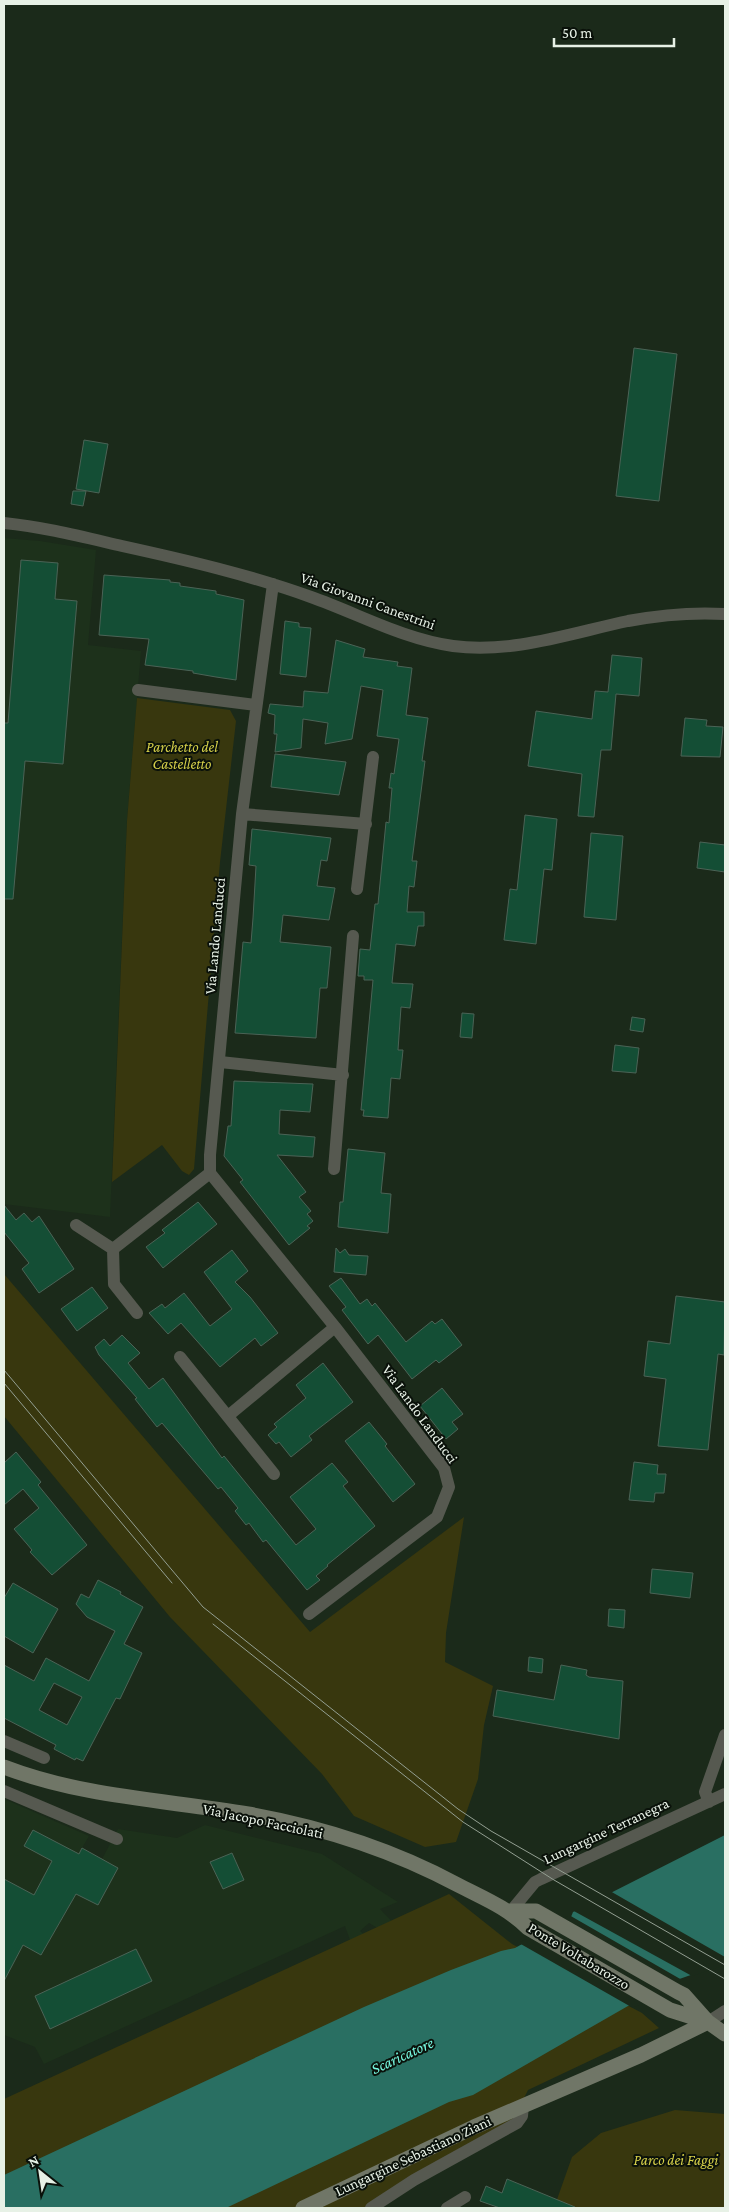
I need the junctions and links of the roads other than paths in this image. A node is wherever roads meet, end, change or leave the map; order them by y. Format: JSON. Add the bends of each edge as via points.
{"nodes":[{"id":1,"x":4,"y":523,"type":"edge"},
{"id":2,"x":273,"y":584,"type":"junction"},
{"id":3,"x":725,"y":614,"type":"edge"},
{"id":4,"x":138,"y":690,"type":"dead end"},
{"id":5,"x":256,"y":705,"type":"junction"},
{"id":6,"x":373,"y":757,"type":"dead end"},
{"id":7,"x":242,"y":814,"type":"junction"},
{"id":8,"x":366,"y":824,"type":"junction"},
{"id":9,"x":357,"y":889,"type":"dead end"},
{"id":10,"x":352,"y":936,"type":"dead end"},
{"id":11,"x":220,"y":1062,"type":"junction"},
{"id":12,"x":343,"y":1075,"type":"junction"},
{"id":13,"x":334,"y":1170,"type":"dead end"},
{"id":14,"x":210,"y":1172,"type":"junction"},
{"id":15,"x":76,"y":1225,"type":"dead end"},
{"id":16,"x":113,"y":1249,"type":"junction"},
{"id":17,"x":137,"y":1313,"type":"dead end"},
{"id":18,"x":335,"y":1327,"type":"junction"},
{"id":19,"x":180,"y":1357,"type":"dead end"},
{"id":20,"x":228,"y":1416,"type":"junction"},
{"id":21,"x":274,"y":1474,"type":"dead end"},
{"id":22,"x":309,"y":1614,"type":"dead end"},
{"id":23,"x":725,"y":1735,"type":"edge"},
{"id":24,"x":4,"y":1741,"type":"edge"},
{"id":25,"x":44,"y":1758,"type":"dead end"},
{"id":26,"x":4,"y":1767,"type":"edge"},
{"id":27,"x":4,"y":1791,"type":"edge"},
{"id":28,"x":725,"y":1794,"type":"edge"},
{"id":29,"x":709,"y":1802,"type":"junction"},
{"id":30,"x":117,"y":1839,"type":"dead end"},
{"id":31,"x":511,"y":1911,"type":"junction"},
{"id":32,"x":725,"y":2011,"type":"edge"},
{"id":33,"x":708,"y":2022,"type":"junction"},
{"id":34,"x":725,"y":2034,"type":"edge"},
{"id":35,"x":524,"y":2105,"type":"junction"},
{"id":36,"x":465,"y":2197,"type":"dead end"},
{"id":37,"x":304,"y":2208,"type":"edge"},
{"id":38,"x":371,"y":2208,"type":"edge"},
{"id":39,"x":447,"y":2208,"type":"edge"}],
"edges":[{"from":1,"to":2,"type":"street","name":"Via Giovanni Canestrini","via":[[85,536]]},
{"from":2,"to":3,"type":"street","name":"Via Giovanni Canestrini","via":[[406,635],[455,646],[486,647],[537,642],[674,614]]},
{"from":2,"to":5,"type":"street","name":"Via Lando Landucci"},
{"from":4,"to":5,"type":"street"},
{"from":5,"to":7,"type":"street","name":"Via Lando Landucci"},
{"from":6,"to":8,"type":"street"},
{"from":7,"to":8,"type":"street"},
{"from":7,"to":11,"type":"street","name":"Via Lando Landucci"},
{"from":8,"to":9,"type":"street"},
{"from":10,"to":12,"type":"street"},
{"from":11,"to":12,"type":"street"},
{"from":11,"to":14,"type":"street","name":"Via Lando Landucci"},
{"from":12,"to":13,"type":"street"},
{"from":14,"to":16,"type":"street"},
{"from":14,"to":18,"type":"street","name":"Via Lando Landucci"},
{"from":15,"to":16,"type":"street"},
{"from":16,"to":17,"type":"street","via":[[114,1284]]},
{"from":18,"to":20,"type":"street"},
{"from":18,"to":22,"type":"street","name":"Via Lando Landucci","via":[[444,1468],[449,1488],[437,1517]]},
{"from":19,"to":20,"type":"street"},
{"from":20,"to":21,"type":"street"},
{"from":23,"to":29,"type":"street","via":[[705,1792]]},
{"from":24,"to":25,"type":"street"},
{"from":26,"to":31,"type":"main road","name":"Via Jacopo Facciolati","via":[[88,1791],[249,1814],[310,1828],[416,1863]]},
{"from":27,"to":30,"type":"street"},
{"from":28,"to":29,"type":"street","name":"Lungargine Terranegra"},
{"from":29,"to":31,"type":"street","name":"Lungargine Terranegra","via":[[541,1878]]},
{"from":31,"to":33,"type":"main road","name":"Ponte Voltabarozzo","via":[[528,1928],[664,2006]]},
{"from":31,"to":33,"type":"main road","name":"Ponte Voltabarozzo","via":[[536,1911],[681,1994]]},
{"from":32,"to":33,"type":"street"},
{"from":33,"to":34,"type":"main road"},
{"from":33,"to":35,"type":"main road","name":"Lungargine Sebastiano Ziani","via":[[641,2055]]},
{"from":35,"to":37,"type":"main road","name":"Lungargine Sebastiano Ziani"},
{"from":35,"to":38,"type":"street","name":"Lungargine Sebastiano Ziani","via":[[517,2123],[414,2180]]},
{"from":36,"to":39,"type":"street"}]}
